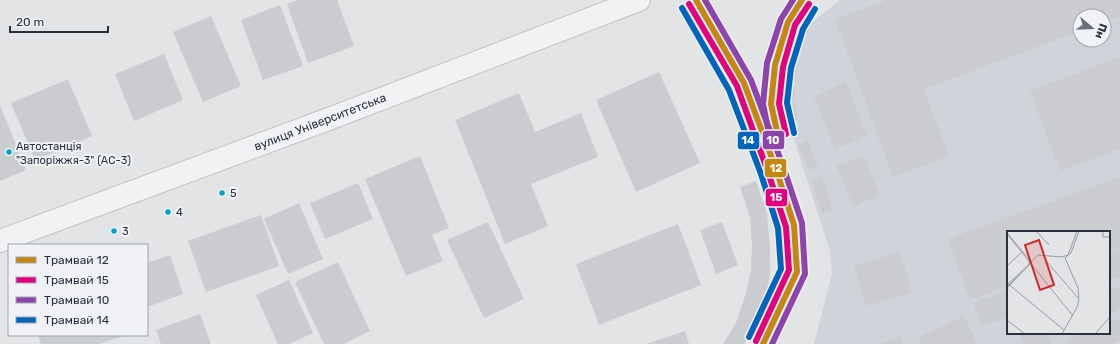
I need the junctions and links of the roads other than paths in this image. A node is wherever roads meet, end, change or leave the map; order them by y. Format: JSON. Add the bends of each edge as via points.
{"nodes":[{"id":1,"x":639,"y":0,"type":"edge"},
{"id":2,"x":0,"y":241,"type":"edge"}],
"edges":[{"from":1,"to":2,"type":"street","name":"вулиця Університетська"}]}
